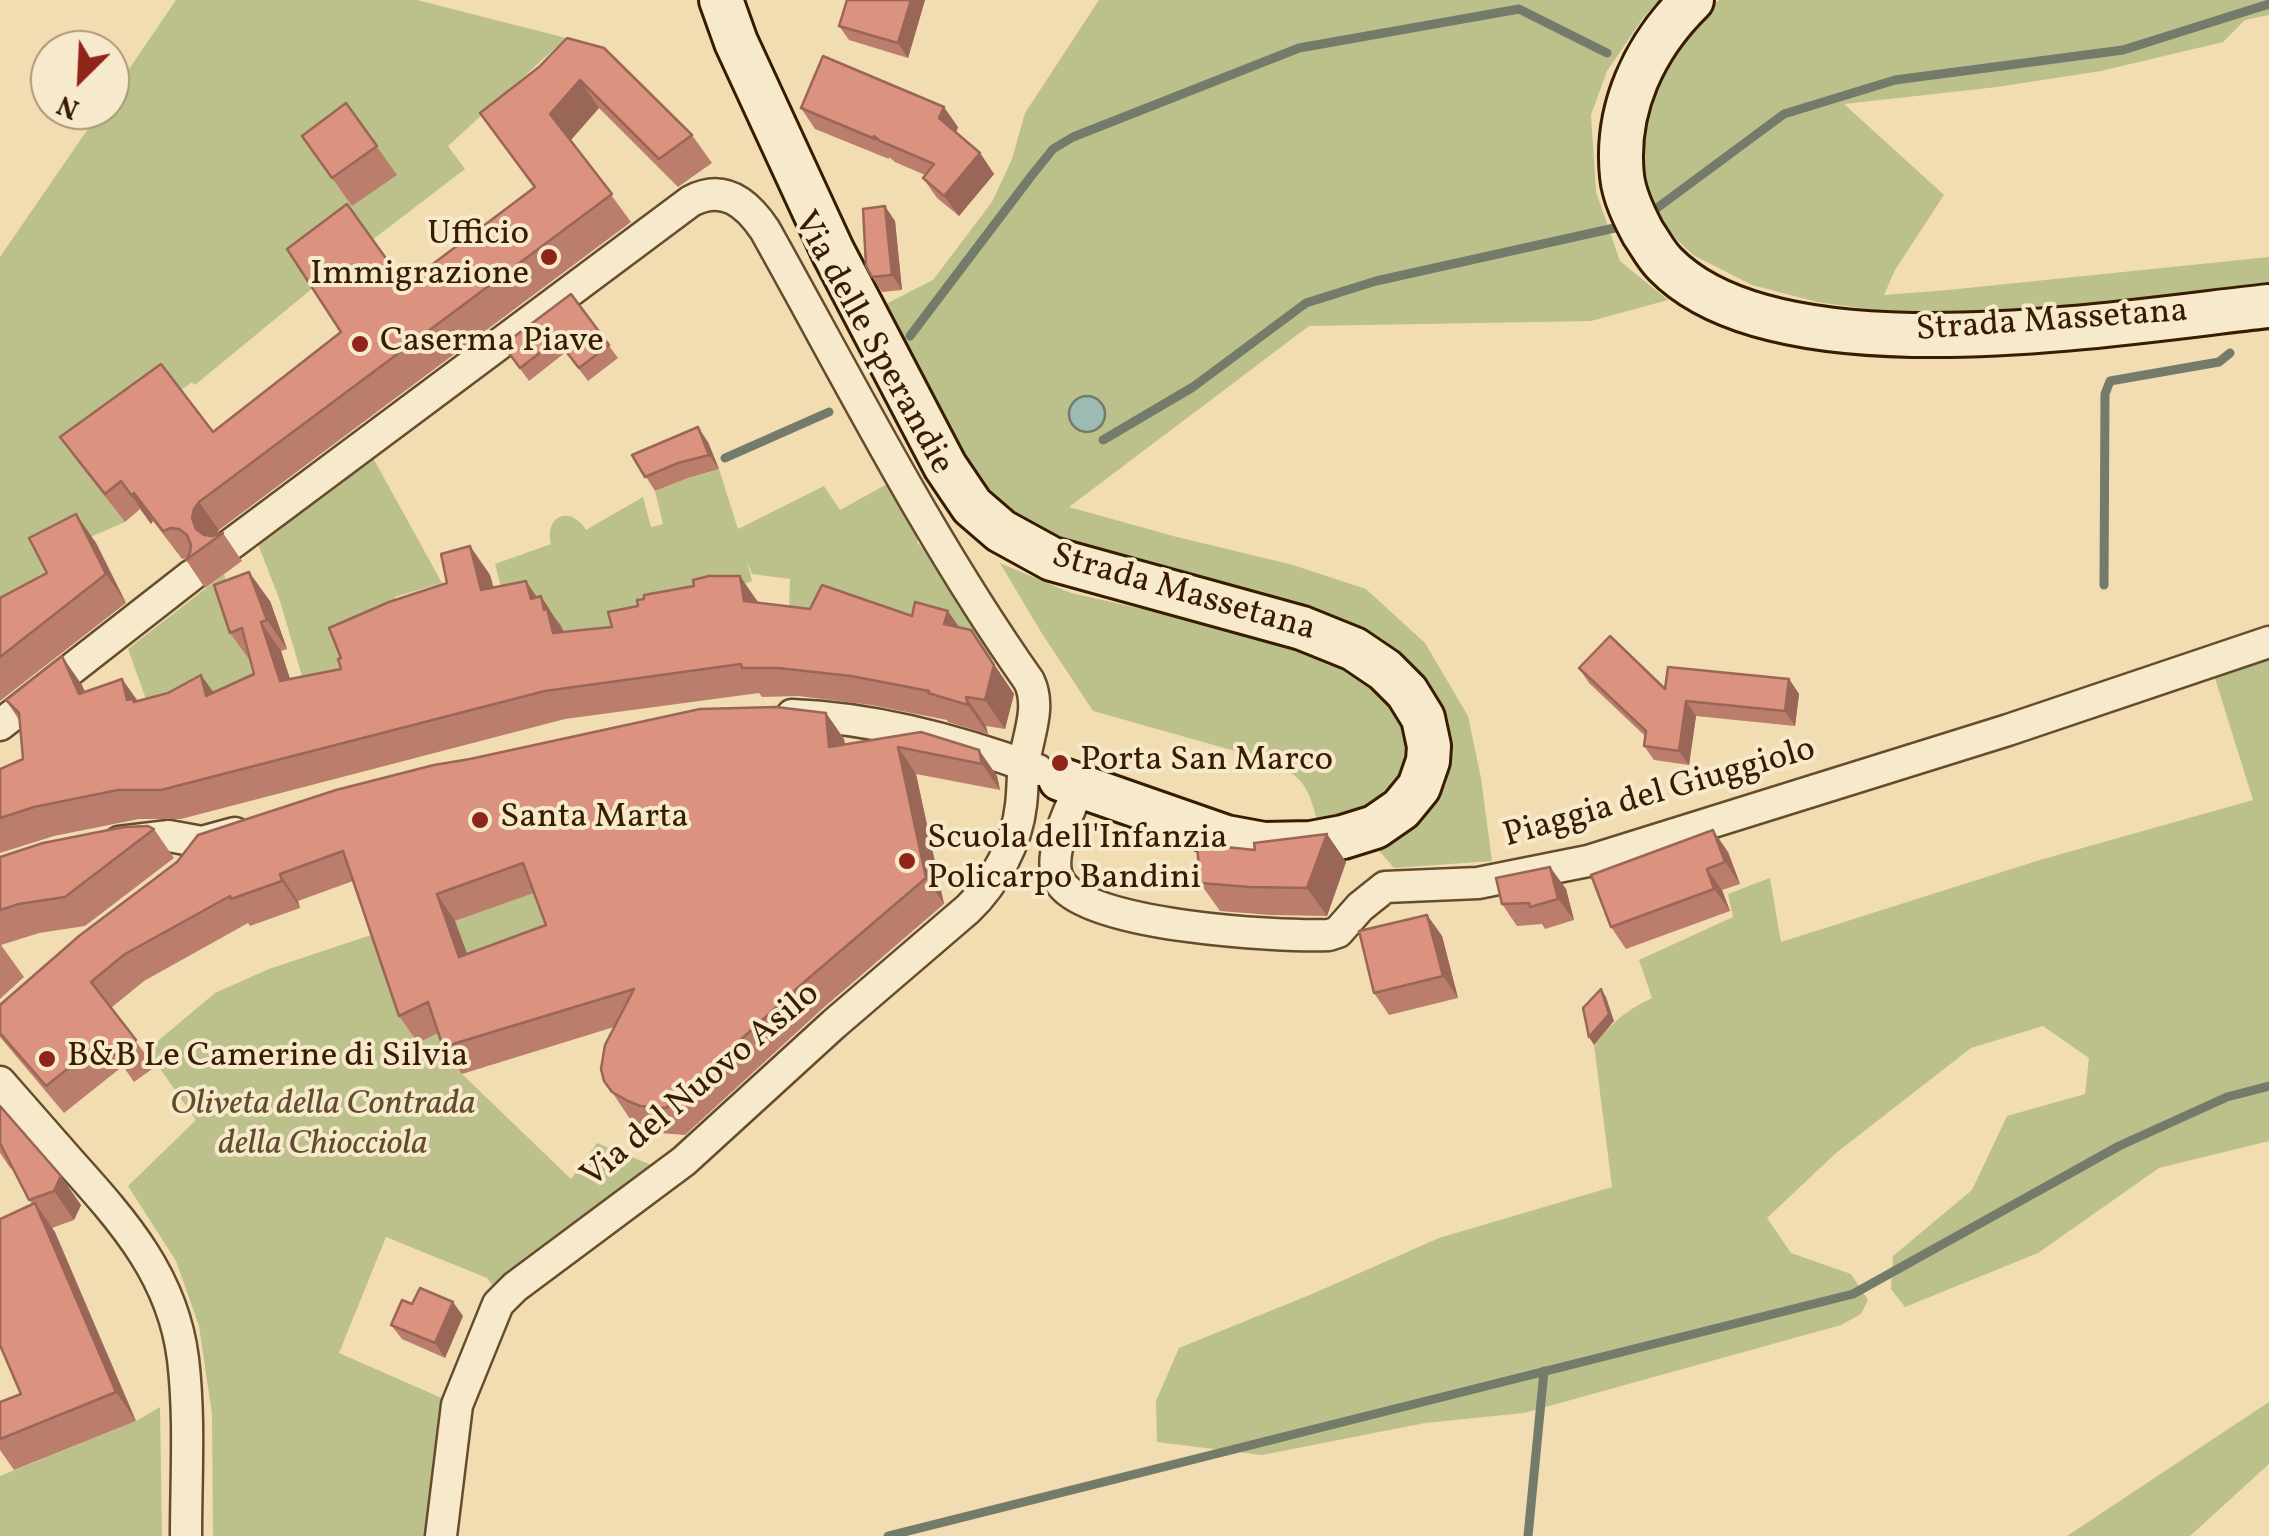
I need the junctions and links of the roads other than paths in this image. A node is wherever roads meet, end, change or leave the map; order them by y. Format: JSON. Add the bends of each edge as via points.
{"nodes":[{"id":1,"x":721,"y":0,"type":"edge"},
{"id":2,"x":1692,"y":0,"type":"edge"},
{"id":3,"x":2269,"y":306,"type":"edge"},
{"id":4,"x":230,"y":545,"type":"dead end"},
{"id":5,"x":192,"y":575,"type":"edge"},
{"id":6,"x":2269,"y":642,"type":"edge"},
{"id":7,"x":772,"y":715,"type":"edge"},
{"id":8,"x":0,"y":725,"type":"edge"},
{"id":9,"x":1053,"y":776,"type":"junction"},
{"id":10,"x":263,"y":824,"type":"edge"},
{"id":11,"x":90,"y":847,"type":"edge"},
{"id":12,"x":0,"y":1082,"type":"edge"},
{"id":13,"x":186,"y":1536,"type":"edge"},
{"id":14,"x":441,"y":1536,"type":"edge"}],
"edges":[{"from":1,"to":9,"type":"street","name":"Strada Massetana","via":[[832,252],[972,506],[1000,531],[1052,559],[1354,649],[1397,681],[1427,732],[1428,761],[1411,798],[1375,827],[1328,840],[1247,842]]},
{"from":2,"to":3,"type":"street","name":"Strada Massetana","via":[[1663,32],[1636,79],[1620,155],[1630,207],[1653,248],[1707,293],[1786,321],[1904,335],[2014,333]]},
{"from":4,"to":9,"type":"street","name":"Via delle Sperandie","via":[[691,202],[722,195],[745,206],[765,230],[940,542],[1029,681]]},
{"from":5,"to":8,"type":"street"},
{"from":6,"to":9,"type":"street","name":"Piaggia del Giuggiolo","via":[[1588,860],[1478,882],[1385,887],[1328,936],[1156,921],[1074,896],[1060,882],[1056,859],[1066,817]]},
{"from":7,"to":9,"type":"street","via":[[901,730]]},
{"from":9,"to":14,"type":"street","name":"Via del Nuovo Asilo","via":[[1018,823],[976,901],[684,1161],[502,1298],[457,1405]]},
{"from":10,"to":11,"type":"street","via":[[196,856],[183,837]]},
{"from":12,"to":13,"type":"street","via":[[121,1221],[162,1287],[182,1357]]}]}
